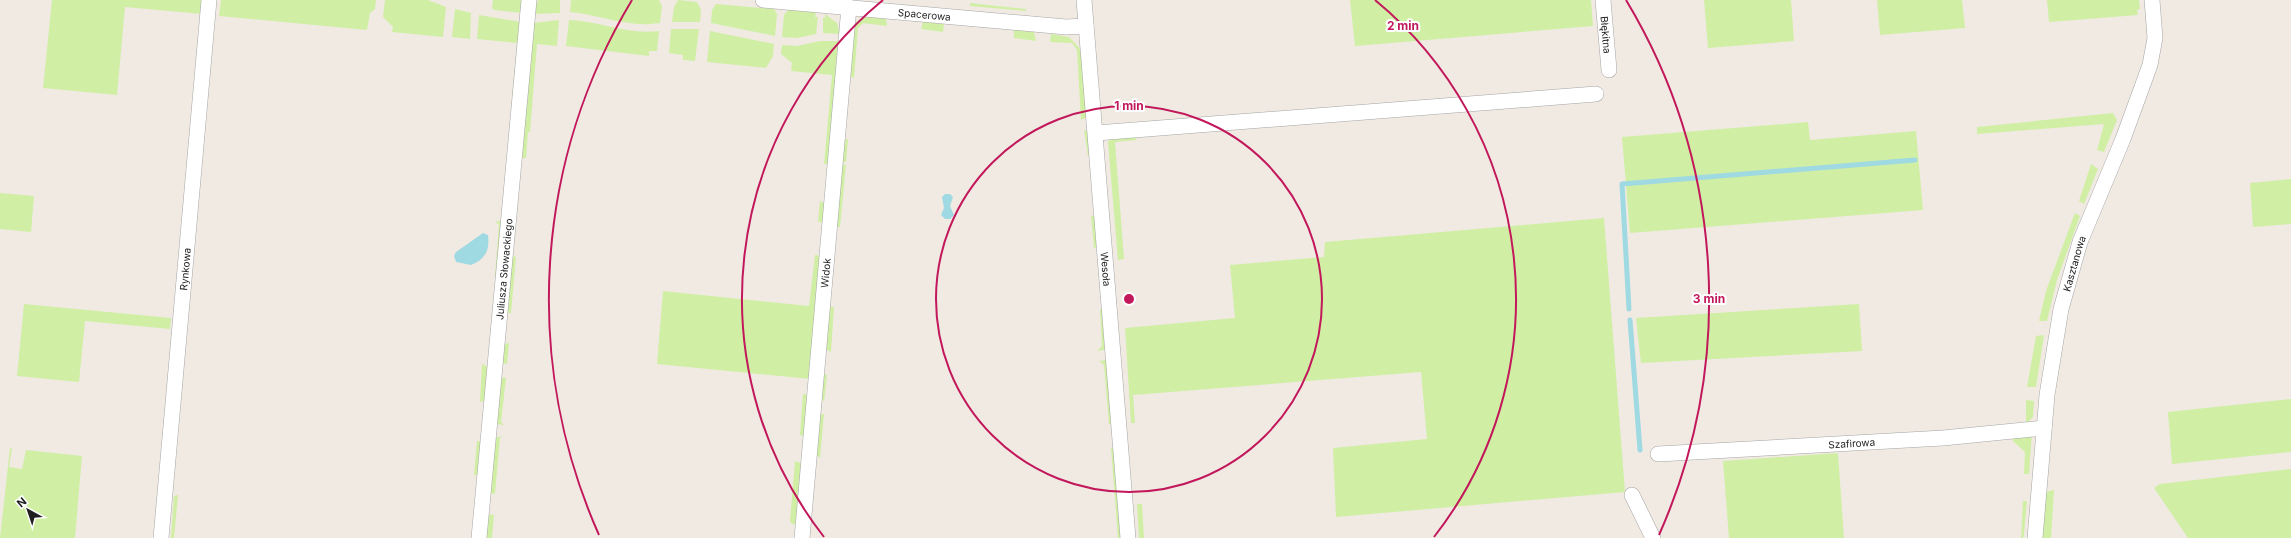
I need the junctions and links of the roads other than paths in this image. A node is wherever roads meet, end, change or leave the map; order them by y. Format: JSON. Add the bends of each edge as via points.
{"nodes":[{"id":1,"x":209,"y":0,"type":"edge"},
{"id":2,"x":529,"y":0,"type":"edge"},
{"id":3,"x":763,"y":0,"type":"edge"},
{"id":4,"x":1084,"y":0,"type":"edge"},
{"id":5,"x":1603,"y":0,"type":"edge"},
{"id":6,"x":2152,"y":0,"type":"edge"},
{"id":7,"x":790,"y":1,"type":"edge"},
{"id":8,"x":849,"y":7,"type":"junction"},
{"id":9,"x":1086,"y":26,"type":"junction"},
{"id":10,"x":1609,"y":70,"type":"dead end"},
{"id":11,"x":1596,"y":94,"type":"dead end"},
{"id":12,"x":1096,"y":132,"type":"junction"},
{"id":13,"x":2044,"y":428,"type":"junction"},
{"id":14,"x":1658,"y":454,"type":"dead end"},
{"id":15,"x":1632,"y":495,"type":"dead end"},
{"id":16,"x":161,"y":538,"type":"edge"},
{"id":17,"x":479,"y":538,"type":"edge"},
{"id":18,"x":802,"y":538,"type":"edge"},
{"id":19,"x":1128,"y":538,"type":"edge"},
{"id":20,"x":1653,"y":538,"type":"edge"},
{"id":21,"x":2035,"y":538,"type":"edge"}],
"edges":[{"from":1,"to":16,"type":"street","name":"Rynkowa"},
{"from":2,"to":17,"type":"street","name":"Juliusza Słowackiego"},
{"from":3,"to":7,"type":"street","name":"Spacerowa"},
{"from":4,"to":9,"type":"street","name":"Wesoła"},
{"from":5,"to":10,"type":"street","name":"Błękitna"},
{"from":6,"to":13,"type":"street","name":"Kasztanowa","via":[[2155,33],[2153,57],[2136,107],[2073,265],[2055,338]]},
{"from":7,"to":8,"type":"street","name":"Spacerowa"},
{"from":8,"to":9,"type":"street","name":"Spacerowa","via":[[1066,27]]},
{"from":8,"to":18,"type":"street","name":"Widok"},
{"from":9,"to":12,"type":"street","name":"Wesoła"},
{"from":11,"to":12,"type":"street"},
{"from":12,"to":19,"type":"street","name":"Wesoła"},
{"from":13,"to":14,"type":"street","name":"Szafirowa","via":[[1943,438]]},
{"from":13,"to":21,"type":"street","name":"Kasztanowa"},
{"from":15,"to":20,"type":"street"}]}
